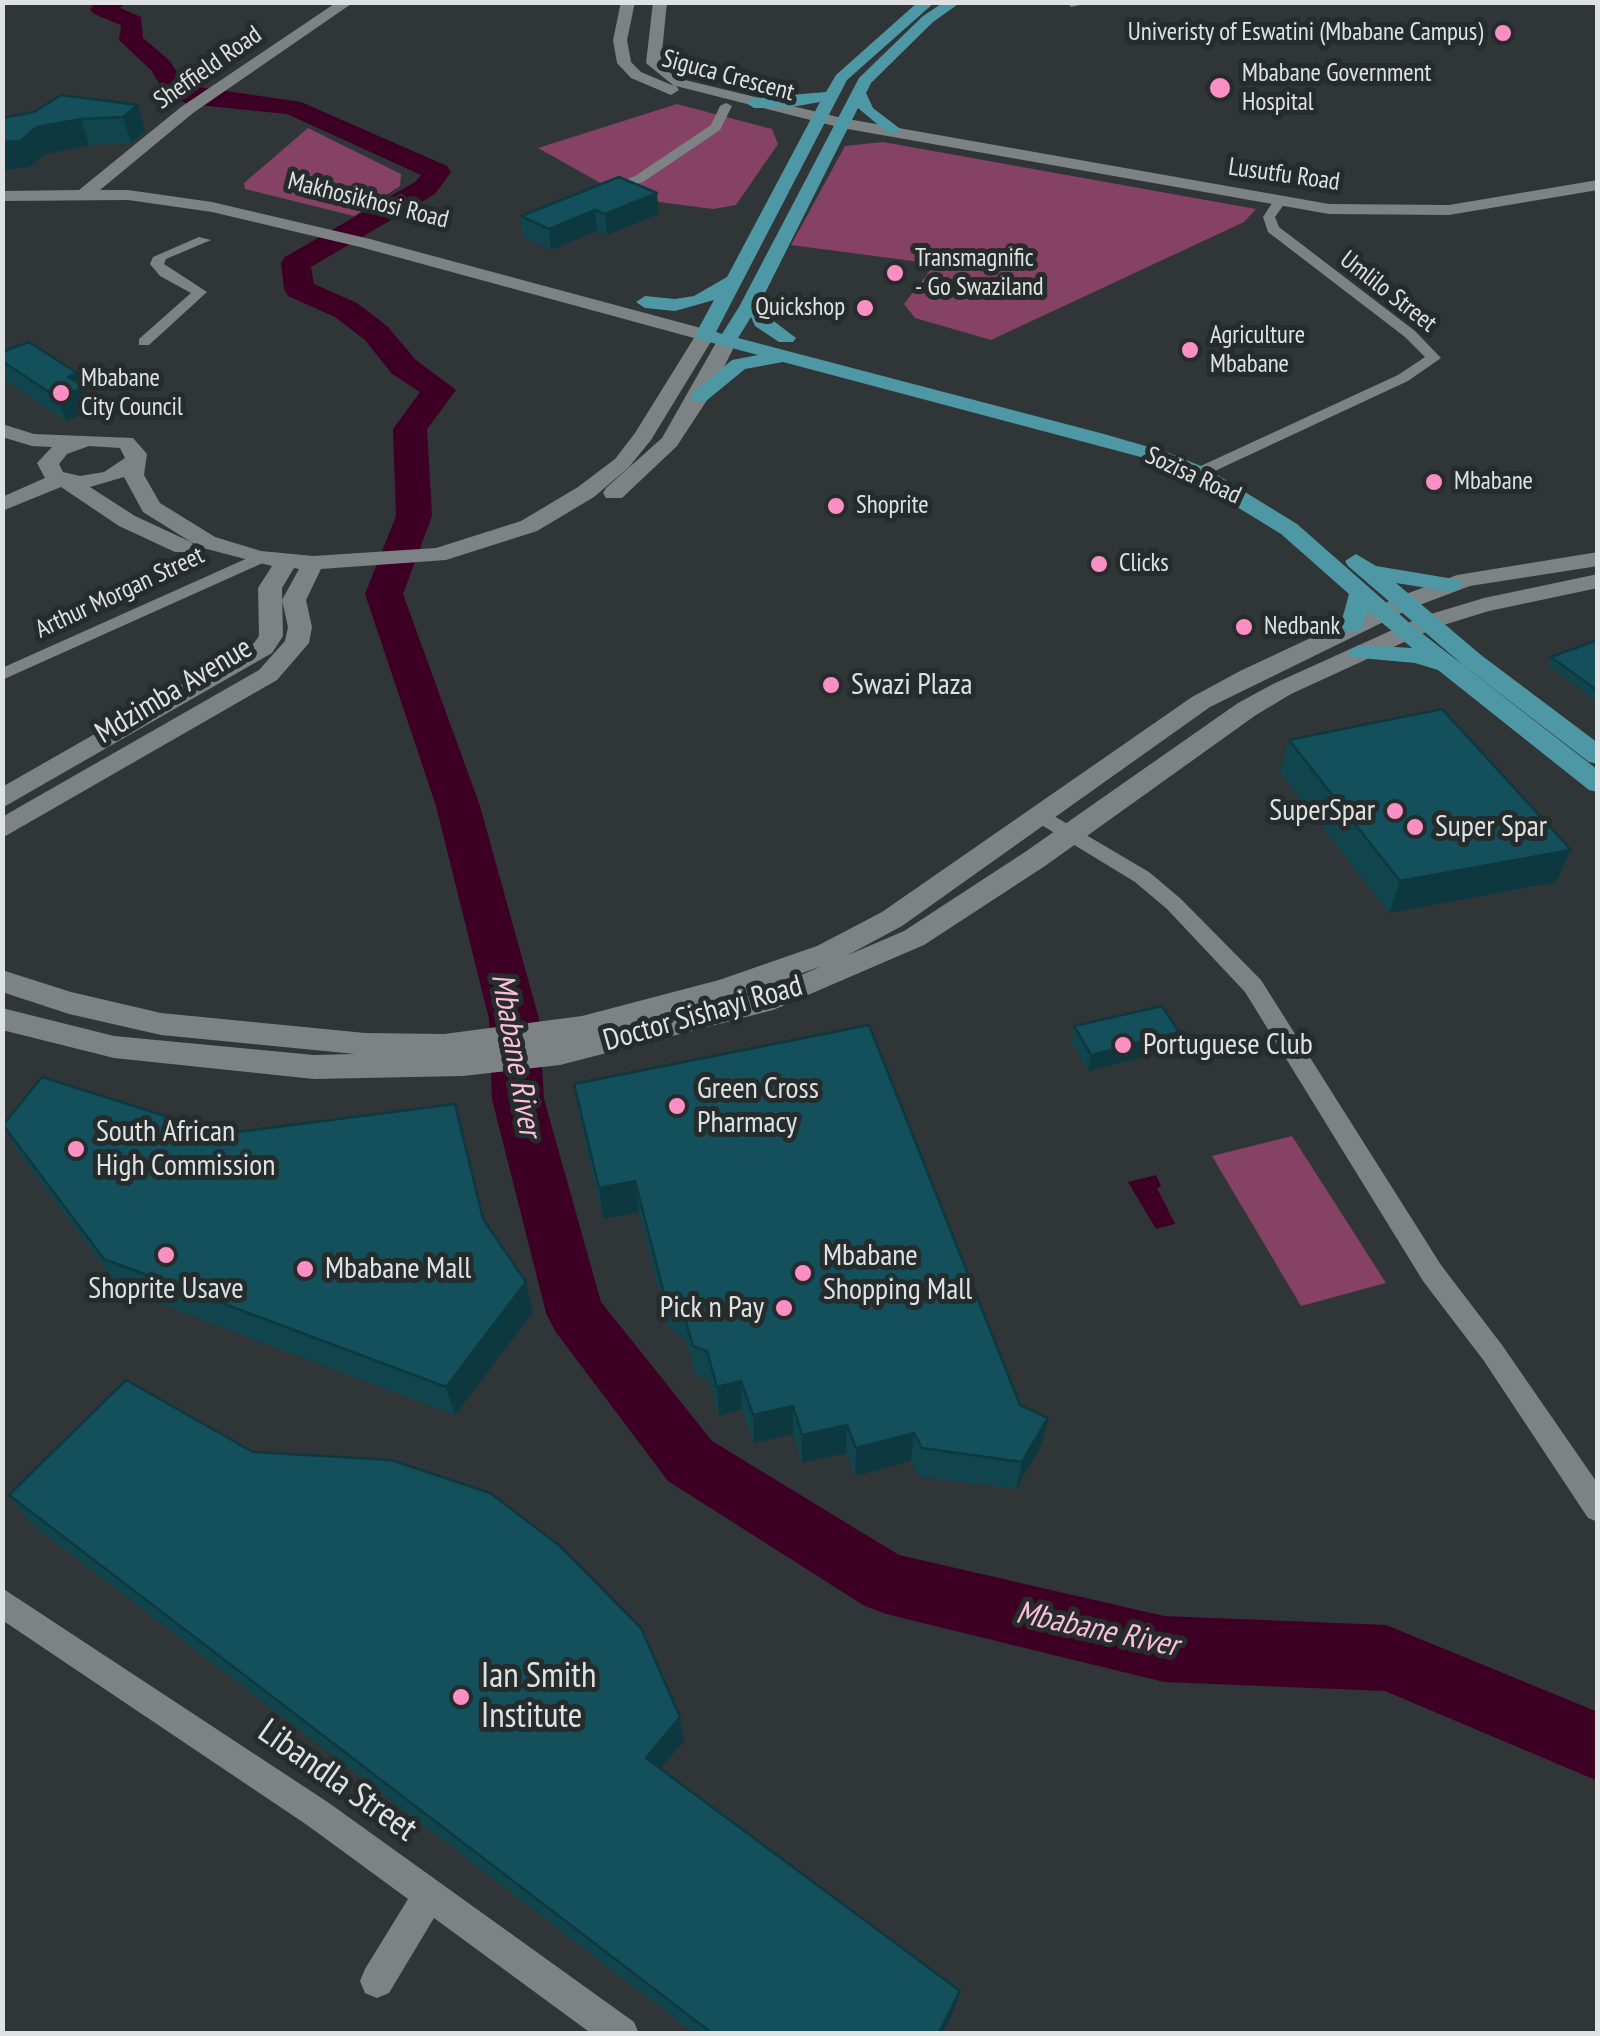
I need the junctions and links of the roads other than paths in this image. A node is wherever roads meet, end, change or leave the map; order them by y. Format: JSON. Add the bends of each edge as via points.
{"nodes":[{"id":1,"x":346,"y":2,"type":"edge"},
{"id":2,"x":628,"y":2,"type":"edge"},
{"id":3,"x":660,"y":2,"type":"edge"},
{"id":4,"x":928,"y":2,"type":"edge"},
{"id":5,"x":954,"y":2,"type":"edge"},
{"id":6,"x":1088,"y":2,"type":"edge"},
{"id":7,"x":1071,"y":4,"type":"edge"},
{"id":8,"x":858,"y":93,"type":"junction"},
{"id":9,"x":830,"y":96,"type":"junction"},
{"id":10,"x":754,"y":103,"type":"junction"},
{"id":11,"x":726,"y":106,"type":"junction"},
{"id":12,"x":826,"y":128,"type":"junction"},
{"id":13,"x":886,"y":132,"type":"junction"},
{"id":14,"x":2,"y":183,"type":"edge"},
{"id":15,"x":1598,"y":185,"type":"edge"},
{"id":16,"x":102,"y":188,"type":"junction"},
{"id":17,"x":2,"y":196,"type":"edge"},
{"id":18,"x":590,"y":199,"type":"edge"},
{"id":19,"x":1279,"y":203,"type":"junction"},
{"id":20,"x":204,"y":240,"type":"dead end"},
{"id":21,"x":732,"y":281,"type":"junction"},
{"id":22,"x":754,"y":294,"type":"junction"},
{"id":23,"x":645,"y":302,"type":"junction"},
{"id":24,"x":721,"y":330,"type":"junction"},
{"id":25,"x":786,"y":338,"type":"junction"},
{"id":26,"x":144,"y":342,"type":"dead end"},
{"id":27,"x":804,"y":360,"type":"junction"},
{"id":28,"x":699,"y":397,"type":"junction"},
{"id":29,"x":2,"y":432,"type":"edge"},
{"id":30,"x":87,"y":440,"type":"junction"},
{"id":31,"x":134,"y":461,"type":"junction"},
{"id":32,"x":1207,"y":469,"type":"junction"},
{"id":33,"x":56,"y":473,"type":"junction"},
{"id":34,"x":2,"y":490,"type":"edge"},
{"id":35,"x":2,"y":505,"type":"edge"},
{"id":36,"x":1598,"y":558,"type":"edge"},
{"id":37,"x":427,"y":561,"type":"junction"},
{"id":38,"x":280,"y":565,"type":"junction"},
{"id":39,"x":1598,"y":581,"type":"edge"},
{"id":40,"x":1366,"y":582,"type":"junction"},
{"id":41,"x":1452,"y":585,"type":"junction"},
{"id":42,"x":1395,"y":607,"type":"junction"},
{"id":43,"x":1456,"y":614,"type":"junction"},
{"id":44,"x":1418,"y":627,"type":"junction"},
{"id":45,"x":1356,"y":640,"type":"junction"},
{"id":46,"x":1454,"y":658,"type":"junction"},
{"id":47,"x":2,"y":675,"type":"edge"},
{"id":48,"x":1200,"y":702,"type":"junction"},
{"id":49,"x":1247,"y":709,"type":"junction"},
{"id":50,"x":1598,"y":756,"type":"edge"},
{"id":51,"x":1598,"y":784,"type":"edge"},
{"id":52,"x":2,"y":799,"type":"edge"},
{"id":53,"x":1042,"y":816,"type":"junction"},
{"id":54,"x":2,"y":829,"type":"edge"},
{"id":55,"x":1067,"y":834,"type":"junction"},
{"id":56,"x":2,"y":982,"type":"edge"},
{"id":57,"x":2,"y":1019,"type":"edge"},
{"id":58,"x":550,"y":1043,"type":"junction"},
{"id":59,"x":454,"y":1054,"type":"junction"},
{"id":60,"x":1598,"y":1509,"type":"edge"},
{"id":61,"x":2,"y":1602,"type":"edge"},
{"id":62,"x":430,"y":1895,"type":"junction"},
{"id":63,"x":377,"y":1981,"type":"dead end"},
{"id":64,"x":622,"y":2034,"type":"edge"}],
"edges":[{"from":1,"to":16,"type":"main road","name":"Sheffield Road","via":[[186,110]]},
{"from":2,"to":11,"type":"main road","name":"Siguca Crescent","via":[[620,40],[624,63],[661,88]]},
{"from":3,"to":10,"type":"main road","name":"Siguca Crescent","via":[[653,63],[680,82]]},
{"from":4,"to":9,"type":"main road","via":[[854,66]]},
{"from":5,"to":8,"type":"main road","via":[[928,19]]},
{"from":6,"to":7,"type":"street"},
{"from":8,"to":12,"type":"main road"},
{"from":8,"to":13,"type":"main road"},
{"from":9,"to":10,"type":"main road"},
{"from":9,"to":12,"type":"main road"},
{"from":10,"to":12,"type":"main road","name":"Siguca Crescent"},
{"from":11,"to":12,"type":"main road","name":"Siguca Crescent"},
{"from":11,"to":18,"type":"street","via":[[716,127],[662,164]]},
{"from":12,"to":13,"type":"main road"},
{"from":12,"to":21,"type":"main road"},
{"from":12,"to":22,"type":"main road"},
{"from":13,"to":19,"type":"main road","name":"Lusutfu Road"},
{"from":14,"to":16,"type":"main road","name":"Makhosikhosi Road"},
{"from":15,"to":19,"type":"main road","name":"Lusutfu Road","via":[[1449,210]]},
{"from":16,"to":17,"type":"main road","name":"Makhosikhosi Road"},
{"from":16,"to":23,"type":"main road","name":"Makhosikhosi Road","via":[[229,194]]},
{"from":16,"to":24,"type":"main road","name":"Makhosikhosi Road","via":[[212,207]]},
{"from":19,"to":32,"type":"street","name":"Umlilo Street","via":[[1268,217],[1272,229],[1434,358]]},
{"from":20,"to":26,"type":"street","via":[[160,256],[157,264],[165,273],[200,292]]},
{"from":21,"to":23,"type":"main road","via":[[699,301]]},
{"from":21,"to":24,"type":"main road"},
{"from":22,"to":24,"type":"main road"},
{"from":22,"to":25,"type":"main road","via":[[762,322]]},
{"from":23,"to":24,"type":"main road","name":"Makhosikhosi Road"},
{"from":24,"to":25,"type":"main road","name":"Sozisa Road"},
{"from":24,"to":27,"type":"main road","name":"Sozisa Road"},
{"from":24,"to":28,"type":"main road"},
{"from":24,"to":37,"type":"main road","via":[[644,436],[599,482],[529,526]]},
{"from":25,"to":32,"type":"main road","name":"Sozisa Road","via":[[945,377]]},
{"from":27,"to":28,"type":"main road","via":[[754,358]]},
{"from":27,"to":32,"type":"main road","name":"Sozisa Road"},
{"from":28,"to":37,"type":"main road","via":[[670,442],[606,500],[526,541]]},
{"from":29,"to":30,"type":"main road","via":[[46,442]]},
{"from":29,"to":33,"type":"main road"},
{"from":30,"to":31,"type":"main road","via":[[126,442]]},
{"from":30,"to":33,"type":"main road","via":[[60,450]]},
{"from":31,"to":33,"type":"main road","via":[[110,477]]},
{"from":31,"to":38,"type":"main road","via":[[133,475],[151,507],[207,542]]},
{"from":32,"to":40,"type":"main road","name":"Sozisa Road"},
{"from":33,"to":34,"type":"main road"},
{"from":33,"to":35,"type":"main road"},
{"from":33,"to":38,"type":"main road","via":[[127,520],[189,550]]},
{"from":36,"to":41,"type":"main road","name":"Doctor Sishayi Road"},
{"from":37,"to":38,"type":"main road"},
{"from":38,"to":47,"type":"street","name":"Arthur Morgan Street"},
{"from":38,"to":52,"type":"main road","name":"Mdzimba Avenue","via":[[270,588],[271,636],[263,648]]},
{"from":38,"to":54,"type":"main road","name":"Mdzimba Avenue","via":[[300,627],[297,643],[268,675]]},
{"from":39,"to":43,"type":"main road","name":"Doctor Sishayi Road"},
{"from":40,"to":41,"type":"main road"},
{"from":40,"to":42,"type":"main road","name":"Sozisa Road"},
{"from":40,"to":45,"type":"main road"},
{"from":41,"to":42,"type":"main road","name":"Doctor Sishayi Road"},
{"from":42,"to":44,"type":"main road","name":"Sozisa Road"},
{"from":42,"to":45,"type":"main road","name":"Doctor Sishayi Road"},
{"from":43,"to":44,"type":"main road","name":"Doctor Sishayi Road"},
{"from":43,"to":46,"type":"main road"},
{"from":44,"to":45,"type":"main road","name":"Doctor Sishayi Road"},
{"from":44,"to":46,"type":"main road","name":"Sozisa Road"},
{"from":45,"to":46,"type":"main road"},
{"from":45,"to":48,"type":"main road","name":"Doctor Sishayi Road"},
{"from":45,"to":49,"type":"main road","name":"Doctor Sishayi Road"},
{"from":46,"to":50,"type":"main road","name":"Sozisa Road"},
{"from":46,"to":51,"type":"main road","name":"Sozisa Road"},
{"from":48,"to":49,"type":"main road","via":[[1225,712]]},
{"from":48,"to":53,"type":"main road","name":"Doctor Sishayi Road"},
{"from":49,"to":55,"type":"main road","name":"Doctor Sishayi Road"},
{"from":53,"to":55,"type":"street"},
{"from":53,"to":58,"type":"main road","name":"Doctor Sishayi Road","via":[[914,906],[826,953],[725,989],[582,1026]]},
{"from":55,"to":58,"type":"main road","name":"Doctor Sishayi Road","via":[[890,950],[773,999]]},
{"from":55,"to":60,"type":"street","via":[[1152,886],[1254,986],[1432,1273]]},
{"from":56,"to":59,"type":"main road","name":"Doctor Sishayi Road","via":[[161,1024]]},
{"from":57,"to":59,"type":"main road","name":"Doctor Sishayi Road","via":[[114,1046],[314,1067]]},
{"from":58,"to":59,"type":"main road","name":"Doctor Sishayi Road"},
{"from":61,"to":62,"type":"street","name":"Libandla Street"},
{"from":62,"to":63,"type":"street"},
{"from":62,"to":64,"type":"street","name":"Libandla Street"}]}
